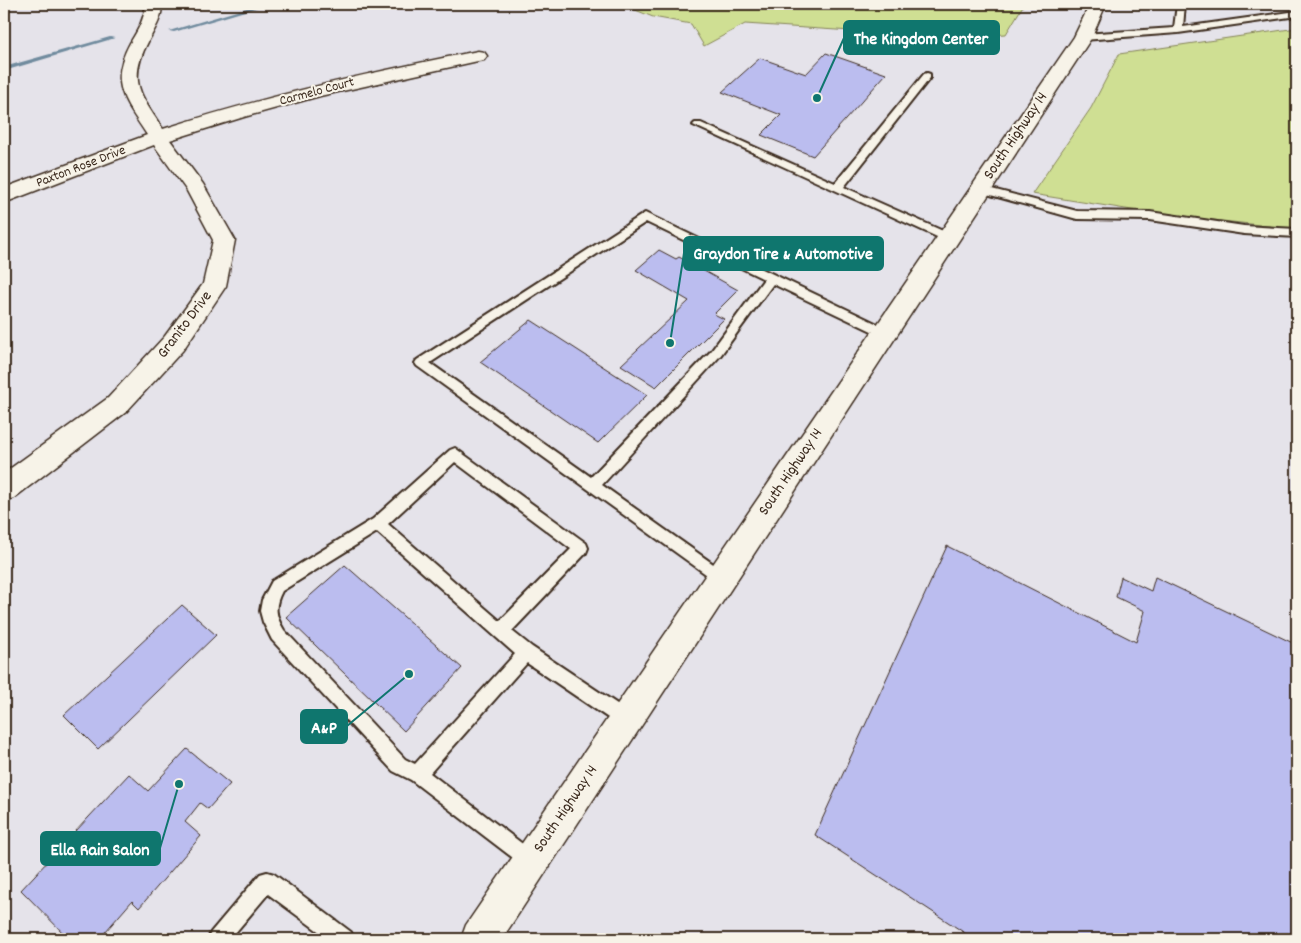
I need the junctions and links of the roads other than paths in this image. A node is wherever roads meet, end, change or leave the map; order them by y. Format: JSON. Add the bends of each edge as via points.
{"nodes":[{"id":1,"x":154,"y":4,"type":"edge"},
{"id":2,"x":1098,"y":4,"type":"edge"},
{"id":3,"x":1181,"y":4,"type":"edge"},
{"id":4,"x":1297,"y":14,"type":"edge"},
{"id":5,"x":1178,"y":30,"type":"junction"},
{"id":6,"x":1083,"y":37,"type":"junction"},
{"id":7,"x":478,"y":56,"type":"dead end"},
{"id":8,"x":927,"y":76,"type":"dead end"},
{"id":9,"x":698,"y":125,"type":"dead end"},
{"id":10,"x":158,"y":137,"type":"junction"},
{"id":11,"x":837,"y":188,"type":"junction"},
{"id":12,"x":980,"y":189,"type":"junction"},
{"id":13,"x":4,"y":196,"type":"edge"},
{"id":14,"x":1297,"y":233,"type":"edge"},
{"id":15,"x":948,"y":238,"type":"junction"},
{"id":16,"x":771,"y":278,"type":"junction"},
{"id":17,"x":884,"y":332,"type":"junction"},
{"id":18,"x":593,"y":485,"type":"junction"},
{"id":19,"x":4,"y":489,"type":"edge"},
{"id":20,"x":378,"y":524,"type":"junction"},
{"id":21,"x":721,"y":578,"type":"junction"},
{"id":22,"x":501,"y":631,"type":"junction"},
{"id":23,"x":526,"y":653,"type":"junction"},
{"id":24,"x":626,"y":720,"type":"junction"},
{"id":25,"x":417,"y":774,"type":"junction"},
{"id":26,"x":532,"y":862,"type":"junction"},
{"id":27,"x":218,"y":939,"type":"edge"},
{"id":28,"x":344,"y":939,"type":"edge"},
{"id":29,"x":480,"y":939,"type":"edge"}],
"edges":[{"from":1,"to":10,"type":"street","name":"Granito Drive","via":[[152,18],[127,74],[132,98]]},
{"from":2,"to":6,"type":"street","name":"South Highway 14"},
{"from":3,"to":5,"type":"lane"},
{"from":4,"to":5,"type":"lane"},
{"from":5,"to":6,"type":"lane"},
{"from":6,"to":12,"type":"street","name":"South Highway 14"},
{"from":7,"to":10,"type":"street","name":"Carmelo Court","via":[[365,79]]},
{"from":8,"to":11,"type":"lane"},
{"from":9,"to":11,"type":"lane"},
{"from":10,"to":13,"type":"street","name":"Paxton Rose Drive"},
{"from":10,"to":19,"type":"street","name":"Granito Drive","via":[[196,189],[224,240],[214,286],[174,343],[117,405]]},
{"from":11,"to":15,"type":"lane"},
{"from":12,"to":14,"type":"lane","via":[[1077,215],[1150,216],[1244,230]]},
{"from":12,"to":15,"type":"street","name":"South Highway 14"},
{"from":15,"to":17,"type":"street","name":"South Highway 14"},
{"from":16,"to":17,"type":"lane"},
{"from":16,"to":18,"type":"lane","via":[[716,354]]},
{"from":16,"to":18,"type":"lane","via":[[645,217],[421,362]]},
{"from":17,"to":21,"type":"street","name":"South Highway 14"},
{"from":18,"to":21,"type":"lane"},
{"from":20,"to":22,"type":"lane"},
{"from":20,"to":22,"type":"lane","via":[[455,454],[581,548]]},
{"from":20,"to":25,"type":"lane","via":[[277,586],[268,600],[268,619],[278,636],[399,765]]},
{"from":21,"to":24,"type":"street","name":"South Highway 14"},
{"from":22,"to":23,"type":"lane"},
{"from":23,"to":24,"type":"lane"},
{"from":23,"to":25,"type":"lane"},
{"from":24,"to":26,"type":"street","name":"South Highway 14"},
{"from":25,"to":26,"type":"lane"},
{"from":26,"to":29,"type":"street","name":"South Highway 14"},
{"from":27,"to":28,"type":"lane","via":[[267,881]]}]}
